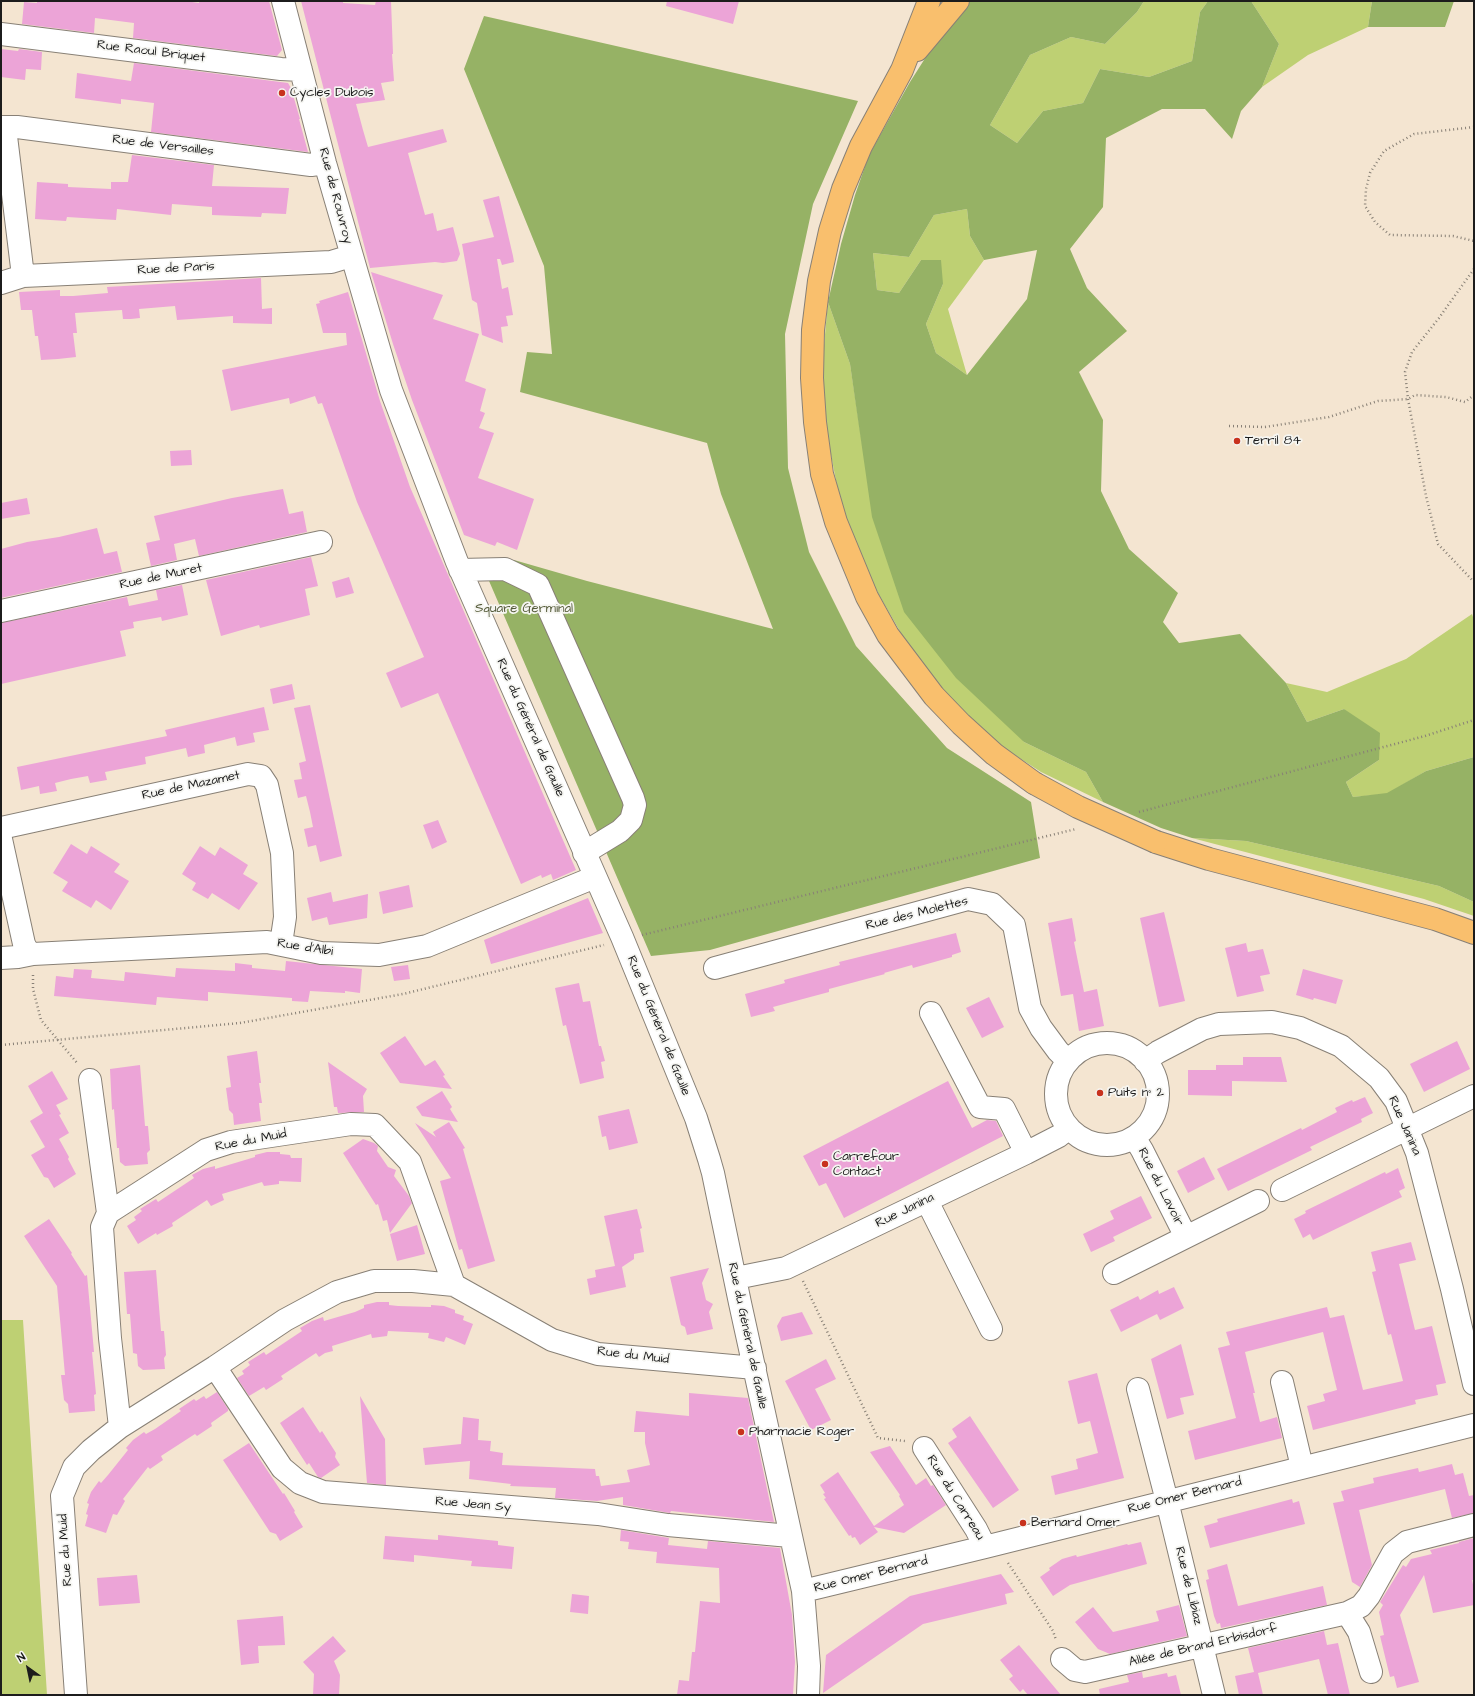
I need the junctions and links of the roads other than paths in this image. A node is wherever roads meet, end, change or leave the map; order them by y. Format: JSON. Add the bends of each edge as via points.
{"nodes":[{"id":1,"x":283,"y":1,"type":"edge"},
{"id":2,"x":929,"y":1,"type":"edge"},
{"id":3,"x":958,"y":1,"type":"edge"},
{"id":4,"x":1,"y":34,"type":"edge"},
{"id":5,"x":301,"y":70,"type":"junction"},
{"id":6,"x":902,"y":70,"type":"junction"},
{"id":7,"x":3,"y":127,"type":"edge"},
{"id":8,"x":325,"y":163,"type":"junction"},
{"id":9,"x":351,"y":256,"type":"junction"},
{"id":10,"x":23,"y":276,"type":"junction"},
{"id":11,"x":1,"y":283,"type":"edge"},
{"id":12,"x":391,"y":390,"type":"joint"},
{"id":13,"x":321,"y":542,"type":"dead end"},
{"id":14,"x":460,"y":570,"type":"junction"},
{"id":15,"x":1,"y":611,"type":"edge"},
{"id":16,"x":1,"y":828,"type":"edge"},
{"id":17,"x":1,"y":839,"type":"edge"},
{"id":18,"x":584,"y":853,"type":"junction"},
{"id":19,"x":595,"y":877,"type":"junction"},
{"id":20,"x":1474,"y":933,"type":"edge"},
{"id":21,"x":281,"y":944,"type":"junction"},
{"id":22,"x":31,"y":954,"type":"junction"},
{"id":23,"x":1,"y":958,"type":"edge"},
{"id":24,"x":715,"y":968,"type":"dead end"},
{"id":25,"x":932,"y":1013,"type":"dead end"},
{"id":26,"x":1068,"y":1061,"type":"junction"},
{"id":27,"x":1145,"y":1061,"type":"junction"},
{"id":28,"x":90,"y":1080,"type":"road end"},
{"id":29,"x":1474,"y":1096,"type":"edge"},
{"id":30,"x":1069,"y":1128,"type":"junction"},
{"id":31,"x":1408,"y":1129,"type":"junction"},
{"id":32,"x":1134,"y":1137,"type":"junction"},
{"id":33,"x":1026,"y":1153,"type":"junction"},
{"id":34,"x":1282,"y":1190,"type":"dead end"},
{"id":35,"x":927,"y":1200,"type":"junction"},
{"id":36,"x":1258,"y":1201,"type":"dead end"},
{"id":37,"x":108,"y":1213,"type":"junction"},
{"id":38,"x":1186,"y":1237,"type":"junction"},
{"id":39,"x":1114,"y":1273,"type":"dead end"},
{"id":40,"x":736,"y":1278,"type":"junction"},
{"id":41,"x":454,"y":1285,"type":"junction"},
{"id":42,"x":991,"y":1329,"type":"dead end"},
{"id":43,"x":215,"y":1367,"type":"junction"},
{"id":44,"x":754,"y":1368,"type":"junction"},
{"id":45,"x":1282,"y":1382,"type":"dead end"},
{"id":46,"x":1474,"y":1384,"type":"edge"},
{"id":47,"x":1138,"y":1389,"type":"dead end"},
{"id":48,"x":1474,"y":1425,"type":"edge"},
{"id":49,"x":120,"y":1427,"type":"junction"},
{"id":50,"x":924,"y":1448,"type":"road end"},
{"id":51,"x":1302,"y":1467,"type":"junction"},
{"id":52,"x":1167,"y":1501,"type":"junction"},
{"id":53,"x":1474,"y":1525,"type":"edge"},
{"id":54,"x":790,"y":1536,"type":"junction"},
{"id":55,"x":985,"y":1547,"type":"junction"},
{"id":56,"x":803,"y":1591,"type":"junction"},
{"id":57,"x":1347,"y":1613,"type":"junction"},
{"id":58,"x":1203,"y":1646,"type":"junction"},
{"id":59,"x":1062,"y":1658,"type":"road end"},
{"id":60,"x":1371,"y":1672,"type":"dead end"},
{"id":61,"x":76,"y":1695,"type":"edge"},
{"id":62,"x":808,"y":1695,"type":"edge"},
{"id":63,"x":1214,"y":1695,"type":"edge"}],
"edges":[{"from":1,"to":5,"type":"street","name":"Rue de Rouvroy"},
{"from":2,"to":6,"type":"main road"},
{"from":3,"to":6,"type":"main road"},
{"from":4,"to":5,"type":"street","name":"Rue Raoul Briquet"},
{"from":5,"to":8,"type":"street","name":"Rue de Rouvroy"},
{"from":6,"to":20,"type":"main road","bridge":true,"via":[[861,146],[843,189],[818,281],[813,330],[812,378],[822,474],[851,562],[888,635],[934,696],[994,754],[1034,782],[1078,807],[1156,842],[1209,859],[1435,918]]},
{"from":7,"to":8,"type":"street","name":"Rue de Versailles","via":[[311,165]]},
{"from":7,"to":10,"type":"street"},
{"from":8,"to":9,"type":"street","name":"Rue de Rouvroy"},
{"from":9,"to":10,"type":"street","name":"Rue de Paris","via":[[331,262]]},
{"from":9,"to":12,"type":"street","name":"Rue de Rouvroy"},
{"from":10,"to":11,"type":"street","name":"Rue de Paris"},
{"from":12,"to":14,"type":"street","name":"Rue du Général de Gaulle"},
{"from":13,"to":15,"type":"street","name":"Rue de Muret"},
{"from":14,"to":18,"type":"street","name":"Rue du Général de Gaulle"},
{"from":14,"to":18,"type":"street","via":[[505,569],[538,585],[633,798],[635,805],[631,820],[620,831]]},
{"from":16,"to":21,"type":"street","name":"Rue de Mazamet","via":[[248,774],[261,776],[267,785],[282,853],[285,917]]},
{"from":17,"to":22,"type":"street","via":[[24,944]]},
{"from":18,"to":19,"type":"street","name":"Rue du Général de Gaulle"},
{"from":19,"to":21,"type":"street","name":"Rue d'Albi","via":[[427,946],[379,955],[321,953]]},
{"from":19,"to":40,"type":"street","name":"Rue du Général de Gaulle","via":[[696,1118],[713,1173]]},
{"from":21,"to":22,"type":"street","name":"Rue d'Albi","via":[[267,942]]},
{"from":22,"to":23,"type":"street","name":"Rue d'Albi"},
{"from":24,"to":26,"type":"street","name":"Rue des Molettes","via":[[968,899],[992,904],[1014,925],[1030,1008],[1054,1045]]},
{"from":25,"to":33,"type":"street","via":[[980,1107],[1004,1110]]},
{"from":26,"to":27,"type":"street","via":[[1088,1046],[1112,1043],[1135,1051]]},
{"from":26,"to":30,"type":"street","via":[[1061,1071],[1056,1095],[1057,1107]]},
{"from":27,"to":31,"type":"street","name":"Rue Janina","via":[[1202,1029],[1219,1024],[1272,1022],[1300,1028],[1340,1046],[1379,1078],[1396,1101]]},
{"from":27,"to":32,"type":"street","via":[[1152,1069],[1156,1081],[1157,1105],[1146,1127]]},
{"from":28,"to":37,"type":"street"},
{"from":29,"to":31,"type":"street"},
{"from":30,"to":32,"type":"street","via":[[1078,1137],[1102,1145],[1114,1145]]},
{"from":30,"to":33,"type":"street","name":"Rue Janina"},
{"from":31,"to":34,"type":"street"},
{"from":31,"to":46,"type":"street","name":"Rue Janina","via":[[1417,1153]]},
{"from":32,"to":38,"type":"street","name":"Rue du Lavoir"},
{"from":33,"to":35,"type":"street","name":"Rue Janina"},
{"from":35,"to":40,"type":"street","name":"Rue Janina","via":[[786,1268]]},
{"from":35,"to":42,"type":"street"},
{"from":36,"to":38,"type":"street","name":"Rue du Lavoir"},
{"from":37,"to":41,"type":"street","name":"Rue du Muid","via":[[206,1150],[231,1142],[344,1125],[375,1125],[410,1162]]},
{"from":37,"to":49,"type":"street","via":[[102,1227]]},
{"from":38,"to":39,"type":"street","name":"Rue du Lavoir"},
{"from":40,"to":44,"type":"street","name":"Rue du Général de Gaulle"},
{"from":41,"to":43,"type":"street","name":"Rue du Muid","via":[[374,1281],[337,1292],[286,1320]]},
{"from":41,"to":44,"type":"street","name":"Rue du Muid","via":[[552,1340],[598,1354]]},
{"from":43,"to":49,"type":"street","name":"Rue du Muid"},
{"from":43,"to":54,"type":"street","name":"Rue Jean Sy","via":[[282,1468],[300,1483],[323,1492],[598,1514],[668,1525]]},
{"from":44,"to":54,"type":"street","name":"Rue du Général de Gaulle"},
{"from":45,"to":51,"type":"street"},
{"from":47,"to":52,"type":"street","name":"Rue de Libiaz"},
{"from":48,"to":51,"type":"street","name":"Rue Omer Bernard"},
{"from":49,"to":61,"type":"street","name":"Rue du Muid","via":[[74,1467],[62,1496]]},
{"from":50,"to":55,"type":"street","name":"Rue du Carreau"},
{"from":51,"to":52,"type":"street","name":"Rue Omer Bernard"},
{"from":52,"to":55,"type":"street","name":"Rue Omer Bernard"},
{"from":52,"to":58,"type":"street","name":"Rue de Libiaz"},
{"from":53,"to":57,"type":"street","name":"Allée de Brand Erbisdorf","via":[[1407,1542],[1393,1553],[1370,1596],[1361,1606]]},
{"from":54,"to":56,"type":"street","name":"Rue du Général de Gaulle"},
{"from":55,"to":56,"type":"street","name":"Rue Omer Bernard"},
{"from":56,"to":62,"type":"street","name":"Rue du Général de Gaulle","via":[[809,1666]]},
{"from":57,"to":58,"type":"street","name":"Allée de Brand Erbisdorf"},
{"from":57,"to":60,"type":"street","via":[[1359,1632]]},
{"from":58,"to":59,"type":"street","name":"Allée de Brand Erbisdorf","via":[[1085,1672],[1075,1670]]},
{"from":58,"to":63,"type":"street","name":"Rue de Libiaz"}]}
